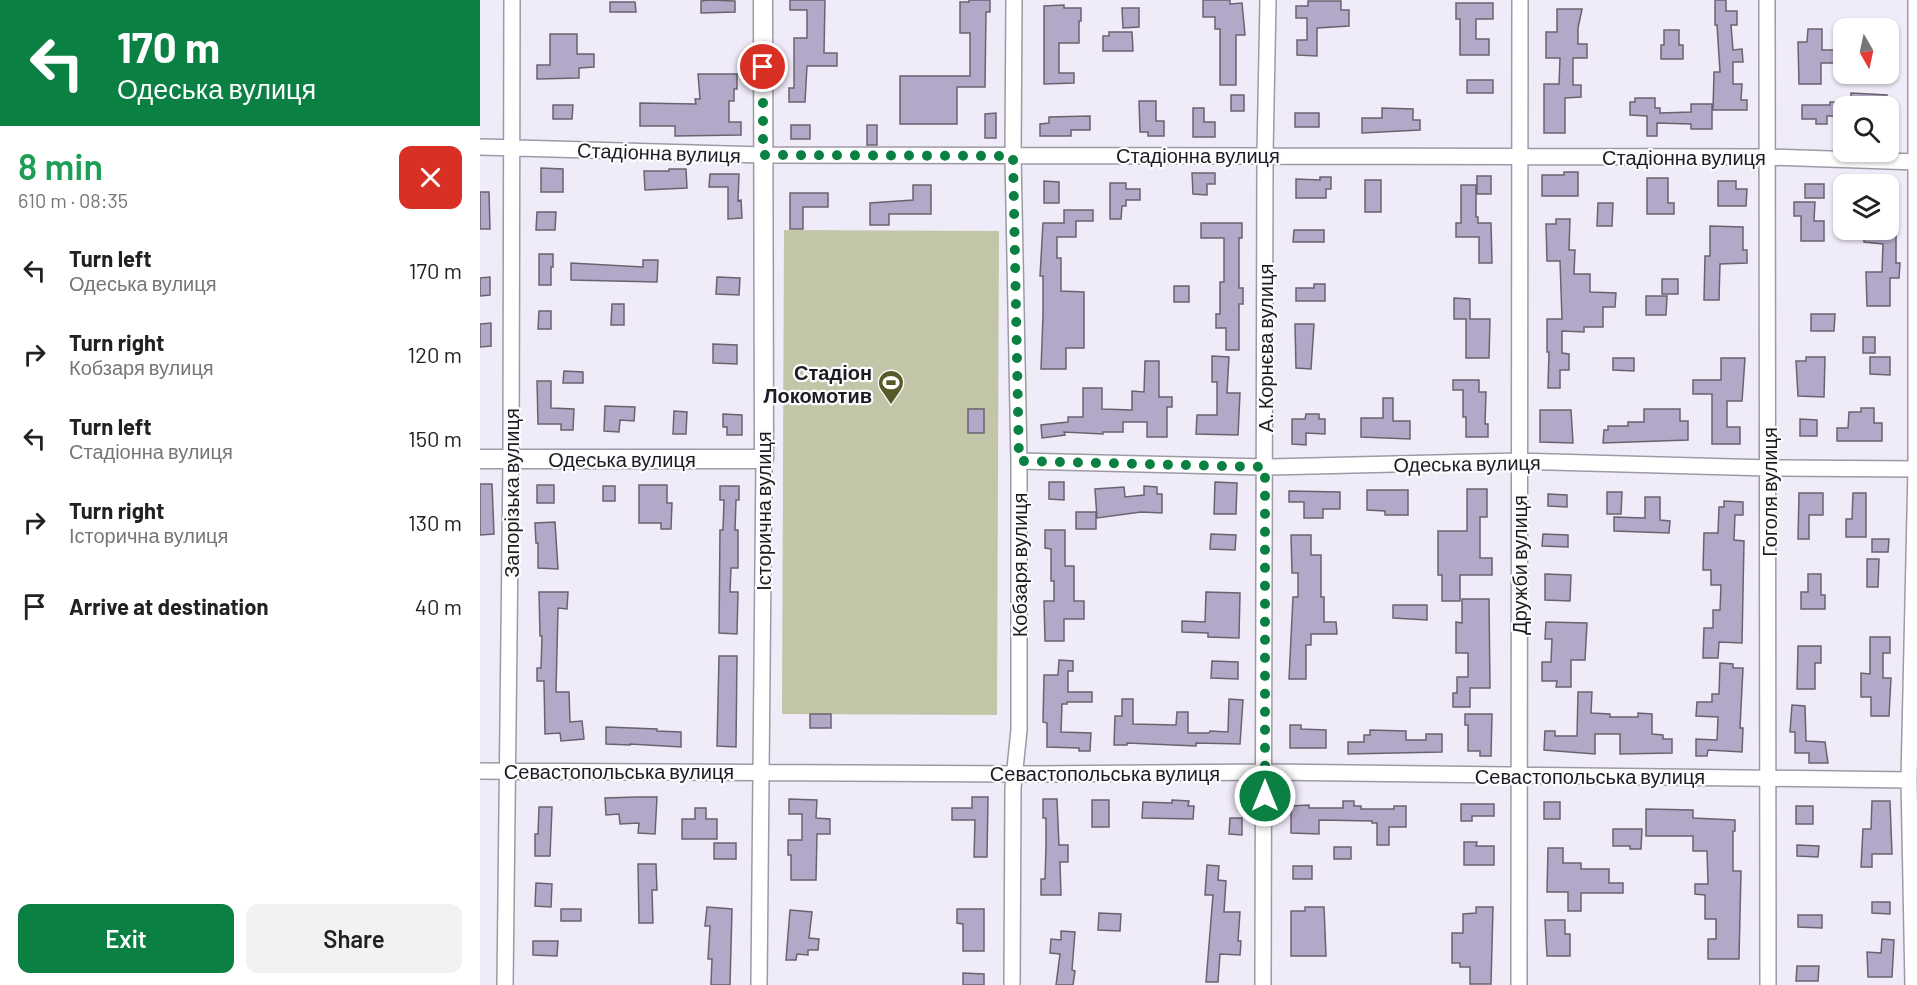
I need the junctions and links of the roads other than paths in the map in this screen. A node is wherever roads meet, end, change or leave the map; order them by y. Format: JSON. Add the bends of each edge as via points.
{"nodes":[{"id":1,"x":512,"y":0,"type":"edge"},
{"id":2,"x":763,"y":0,"type":"edge"},
{"id":3,"x":1014,"y":0,"type":"edge"},
{"id":4,"x":1268,"y":0,"type":"edge"},
{"id":5,"x":1520,"y":0,"type":"edge"},
{"id":6,"x":1767,"y":0,"type":"edge"},
{"id":7,"x":1916,"y":0,"type":"edge"},
{"id":8,"x":480,"y":147,"type":"edge"},
{"id":9,"x":511,"y":147,"type":"junction"},
{"id":10,"x":763,"y":155,"type":"junction"},
{"id":11,"x":1265,"y":155,"type":"junction"},
{"id":12,"x":1013,"y":156,"type":"junction"},
{"id":13,"x":1519,"y":157,"type":"junction"},
{"id":14,"x":1767,"y":157,"type":"junction"},
{"id":15,"x":1916,"y":162,"type":"edge"},
{"id":16,"x":480,"y":459,"type":"edge"},
{"id":17,"x":764,"y":459,"type":"junction"},
{"id":18,"x":512,"y":460,"type":"junction"},
{"id":19,"x":1019,"y":461,"type":"junction"},
{"id":20,"x":1519,"y":461,"type":"junction"},
{"id":21,"x":1265,"y":467,"type":"junction"},
{"id":22,"x":1769,"y":468,"type":"junction"},
{"id":23,"x":1916,"y":469,"type":"edge"},
{"id":24,"x":1915,"y":561,"type":"edge"},
{"id":25,"x":480,"y":771,"type":"edge"},
{"id":26,"x":508,"y":771,"type":"junction"},
{"id":27,"x":761,"y":771,"type":"junction"},
{"id":28,"x":1265,"y":772,"type":"junction"},
{"id":29,"x":1014,"y":774,"type":"junction"},
{"id":30,"x":1519,"y":776,"type":"junction"},
{"id":31,"x":1769,"y":777,"type":"junction"},
{"id":32,"x":1909,"y":780,"type":"junction"},
{"id":33,"x":505,"y":985,"type":"edge"},
{"id":34,"x":759,"y":985,"type":"edge"},
{"id":35,"x":1012,"y":985,"type":"edge"},
{"id":36,"x":1263,"y":985,"type":"edge"},
{"id":37,"x":1519,"y":985,"type":"edge"},
{"id":38,"x":1768,"y":985,"type":"edge"},
{"id":39,"x":1913,"y":985,"type":"edge"}],
"edges":[{"from":1,"to":9,"type":"street","name":"Запорізька вулиця"},
{"from":2,"to":10,"type":"street","name":"Історична вулиця"},
{"from":3,"to":12,"type":"street","name":"Кобзаря вулиця"},
{"from":4,"to":11,"type":"street","name":"А. Корнєва вулиця"},
{"from":5,"to":13,"type":"street","name":"Дружби вулиця"},
{"from":6,"to":14,"type":"street","name":"Гоголя вулиця"},
{"from":7,"to":15,"type":"street"},
{"from":8,"to":9,"type":"street","name":"Стадіонна вулиця"},
{"from":9,"to":10,"type":"street","name":"Стадіонна вулиця"},
{"from":9,"to":18,"type":"street","name":"Запорізька вулиця"},
{"from":10,"to":12,"type":"street","name":"Стадіонна вулиця"},
{"from":10,"to":17,"type":"street","name":"Історична вулиця"},
{"from":11,"to":12,"type":"street","name":"Стадіонна вулиця"},
{"from":11,"to":13,"type":"street","name":"Стадіонна вулиця"},
{"from":11,"to":21,"type":"street","name":"А. Корнєва вулиця"},
{"from":12,"to":19,"type":"street","name":"Кобзаря вулиця"},
{"from":13,"to":14,"type":"street","name":"Стадіонна вулиця"},
{"from":13,"to":20,"type":"street","name":"Дружби вулиця"},
{"from":14,"to":15,"type":"street","name":"Стадіонна вулиця"},
{"from":14,"to":22,"type":"street","name":"Гоголя вулиця"},
{"from":15,"to":23,"type":"street"},
{"from":16,"to":18,"type":"street","name":"Одеська вулиця"},
{"from":17,"to":18,"type":"street","name":"Одеська вулиця"},
{"from":17,"to":27,"type":"street","name":"Історична вулиця"},
{"from":18,"to":26,"type":"street","name":"Запорізька вулиця"},
{"from":19,"to":21,"type":"street","name":"Одеська вулиця"},
{"from":19,"to":29,"type":"street","name":"Кобзаря вулиця","via":[[1019,730]]},
{"from":20,"to":21,"type":"street","name":"Одеська вулиця"},
{"from":20,"to":22,"type":"street","name":"Одеська вулиця"},
{"from":20,"to":30,"type":"street","name":"Дружби вулиця"},
{"from":21,"to":28,"type":"street","name":"А. Корнєва вулиця"},
{"from":22,"to":23,"type":"street","name":"Одеська вулиця"},
{"from":22,"to":31,"type":"street","name":"Гоголя вулиця"},
{"from":23,"to":24,"type":"street"},
{"from":24,"to":32,"type":"street"},
{"from":25,"to":26,"type":"street","name":"Севастопольська вулиця"},
{"from":26,"to":27,"type":"street","name":"Севастопольська вулиця"},
{"from":26,"to":33,"type":"street","name":"Запорізька вулиця"},
{"from":27,"to":29,"type":"street","name":"Севастопольська вулиця"},
{"from":27,"to":34,"type":"street","name":"Історична вулиця"},
{"from":28,"to":29,"type":"street","name":"Севастопольська вулиця"},
{"from":28,"to":30,"type":"street","name":"Севастопольська вулиця"},
{"from":28,"to":36,"type":"street","name":"А. Корнєва вулиця"},
{"from":29,"to":35,"type":"street","name":"Кобзаря вулиця"},
{"from":30,"to":31,"type":"street","name":"Севастопольська вулиця"},
{"from":30,"to":37,"type":"street","name":"Дружби вулиця"},
{"from":31,"to":32,"type":"street","name":"Севастопольська вулиця"},
{"from":31,"to":38,"type":"street","name":"Гоголя вулиця"},
{"from":32,"to":39,"type":"street"}]}
